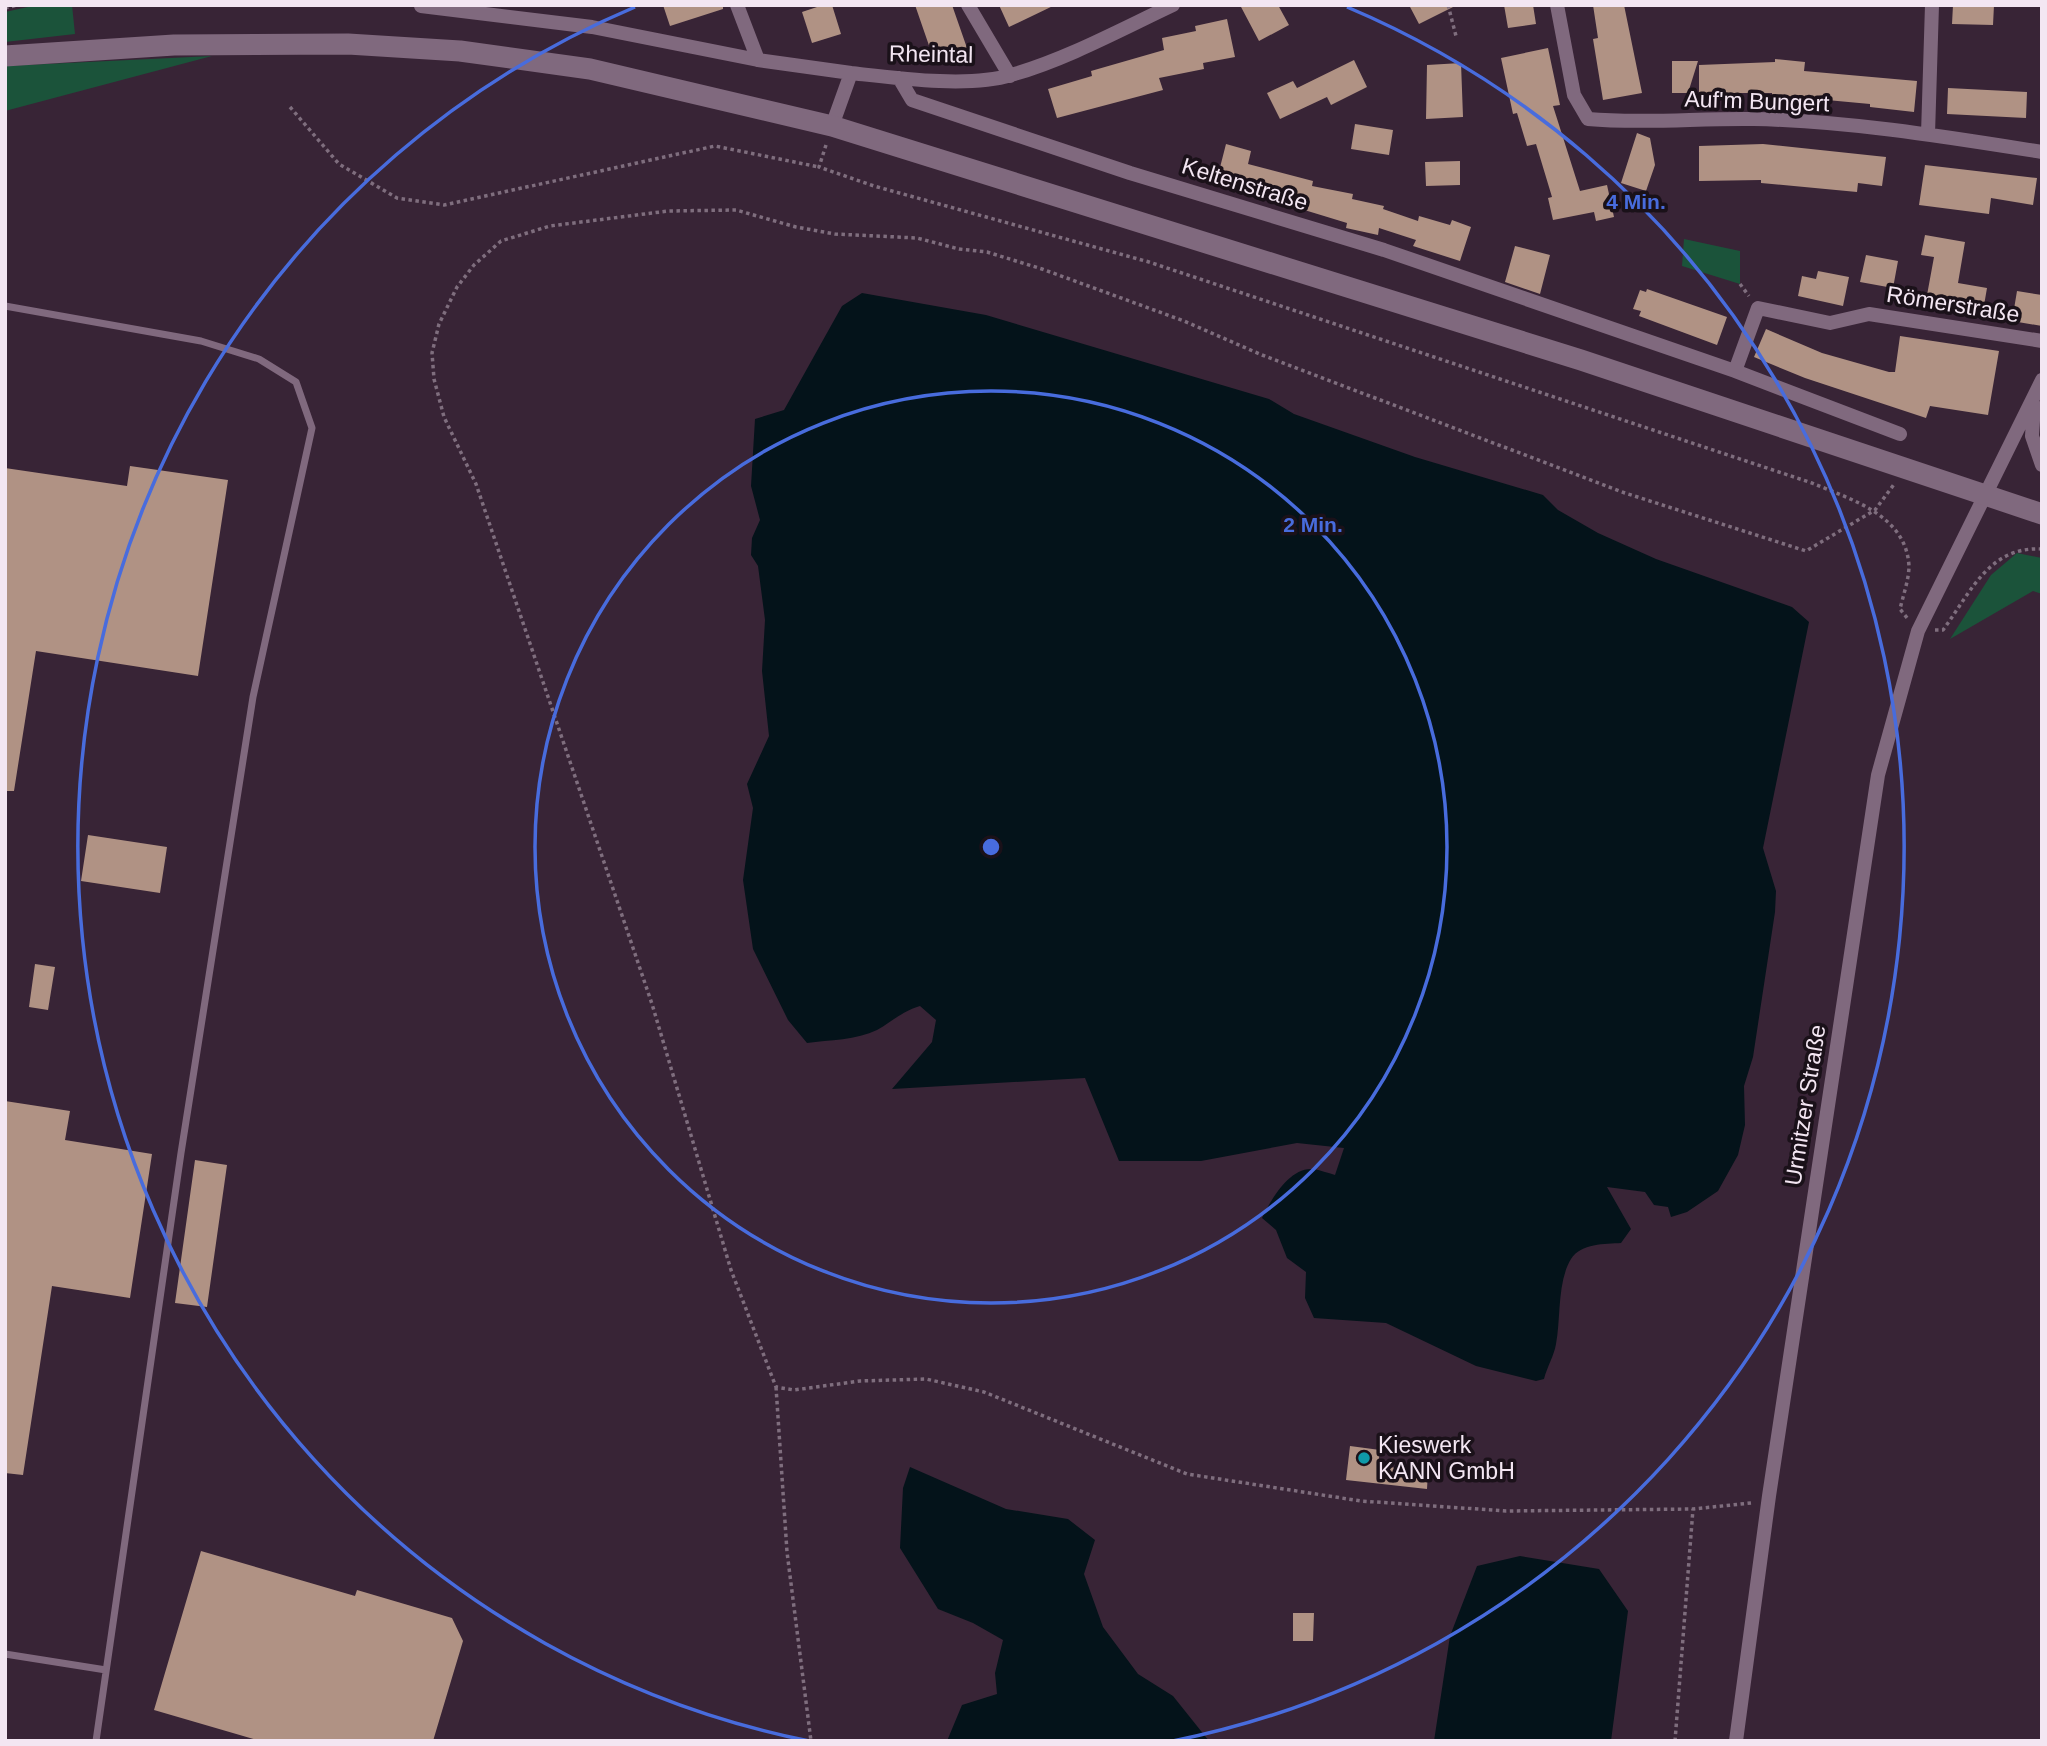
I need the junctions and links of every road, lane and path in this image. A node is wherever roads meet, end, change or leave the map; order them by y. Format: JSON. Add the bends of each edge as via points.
{"nodes":[{"id":1,"x":18,"y":5,"type":"edge"},
{"id":2,"x":737,"y":5,"type":"edge"},
{"id":3,"x":968,"y":5,"type":"edge"},
{"id":4,"x":1173,"y":5,"type":"edge"},
{"id":5,"x":1448,"y":5,"type":"edge"},
{"id":6,"x":1557,"y":5,"type":"edge"},
{"id":7,"x":1932,"y":5,"type":"edge"},
{"id":8,"x":421,"y":6,"type":"edge"},
{"id":9,"x":5,"y":8,"type":"edge"},
{"id":10,"x":1456,"y":36,"type":"dead end"},
{"id":11,"x":5,"y":56,"type":"edge"},
{"id":12,"x":758,"y":60,"type":"junction"},
{"id":13,"x":851,"y":73,"type":"junction"},
{"id":14,"x":1010,"y":76,"type":"junction"},
{"id":15,"x":899,"y":78,"type":"junction"},
{"id":16,"x":289,"y":107,"type":"dead end"},
{"id":17,"x":832,"y":126,"type":"junction"},
{"id":18,"x":1928,"y":134,"type":"junction"},
{"id":19,"x":2042,"y":152,"type":"edge"},
{"id":20,"x":819,"y":167,"type":"junction"},
{"id":21,"x":5,"y":306,"type":"edge"},
{"id":22,"x":2042,"y":341,"type":"edge"},
{"id":23,"x":1735,"y":371,"type":"junction"},
{"id":24,"x":2039,"y":385,"type":"edge"},
{"id":25,"x":1900,"y":434,"type":"dead end"},
{"id":26,"x":2042,"y":465,"type":"edge"},
{"id":27,"x":1985,"y":494,"type":"junction"},
{"id":28,"x":1875,"y":510,"type":"junction"},
{"id":29,"x":2042,"y":514,"type":"edge"},
{"id":30,"x":2042,"y":549,"type":"edge"},
{"id":31,"x":1918,"y":631,"type":"junction"},
{"id":32,"x":776,"y":1387,"type":"junction"},
{"id":33,"x":1769,"y":1496,"type":"junction"},
{"id":34,"x":1693,"y":1508,"type":"junction"},
{"id":35,"x":5,"y":1654,"type":"edge"},
{"id":36,"x":106,"y":1670,"type":"junction"},
{"id":37,"x":96,"y":1741,"type":"edge"},
{"id":38,"x":811,"y":1741,"type":"edge"},
{"id":39,"x":1675,"y":1741,"type":"edge"},
{"id":40,"x":1737,"y":1741,"type":"edge"}],
"edges":[{"from":1,"to":9,"type":"path"},
{"from":2,"to":12,"type":"street"},
{"from":3,"to":14,"type":"street","name":"Rheintal"},
{"from":4,"to":14,"type":"street","name":"Rheintal"},
{"from":5,"to":10,"type":"path"},
{"from":6,"to":18,"type":"street","name":"Auf'm Bungert","via":[[1574,95],[1588,119],[1756,119]]},
{"from":7,"to":18,"type":"street"},
{"from":8,"to":12,"type":"street","name":"Rheintal","via":[[592,27]]},
{"from":11,"to":17,"type":"street","via":[[174,45],[348,44],[460,51],[590,69]]},
{"from":12,"to":13,"type":"street","name":"Rheintal"},
{"from":13,"to":15,"type":"street","name":"Rheintal"},
{"from":13,"to":17,"type":"street"},
{"from":14,"to":15,"type":"street","name":"Rheintal"},
{"from":15,"to":23,"type":"street","name":"Keltenstraße","via":[[912,100],[1130,173],[1384,250]]},
{"from":16,"to":20,"type":"path","via":[[339,164],[397,198],[444,205],[715,146]]},
{"from":17,"to":20,"type":"path"},
{"from":17,"to":27,"type":"street","via":[[1581,360]]},
{"from":18,"to":19,"type":"street","name":"Auf'm Bungert"},
{"from":20,"to":28,"type":"path","via":[[874,187],[1149,262],[1812,483]]},
{"from":21,"to":36,"type":"lane","via":[[201,341],[259,359],[296,382],[312,428],[253,697]]},
{"from":22,"to":23,"type":"street","name":"Römerstraße","via":[[1869,314],[1830,323],[1758,308]]},
{"from":23,"to":25,"type":"street"},
{"from":24,"to":26,"type":"street","via":[[2032,436]]},
{"from":24,"to":27,"type":"street","name":"Urmitzer Straße"},
{"from":27,"to":29,"type":"street"},
{"from":27,"to":31,"type":"street","name":"Urmitzer Straße"},
{"from":28,"to":31,"type":"path","via":[[1903,538],[1909,568],[1900,609]]},
{"from":28,"to":32,"type":"path","via":[[1806,551],[1625,493],[1055,274],[987,252],[917,238],[835,234],[736,210],[606,217],[550,226],[501,241],[457,287],[439,324],[432,353],[434,379],[444,417],[481,497],[652,1004],[731,1270]]},
{"from":30,"to":31,"type":"path","via":[[2016,549],[1994,560],[1943,630]]},
{"from":31,"to":33,"type":"street","name":"Urmitzer Straße","via":[[1878,775]]},
{"from":32,"to":34,"type":"path","via":[[794,1390],[926,1379],[984,1392],[1188,1474],[1361,1501],[1506,1511]]},
{"from":32,"to":38,"type":"path","via":[[786,1552]]},
{"from":33,"to":34,"type":"path","via":[[1746,1505]]},
{"from":33,"to":40,"type":"street","name":"Urmitzer Straße"},
{"from":34,"to":39,"type":"path"},
{"from":35,"to":36,"type":"lane"},
{"from":36,"to":37,"type":"lane"}]}
